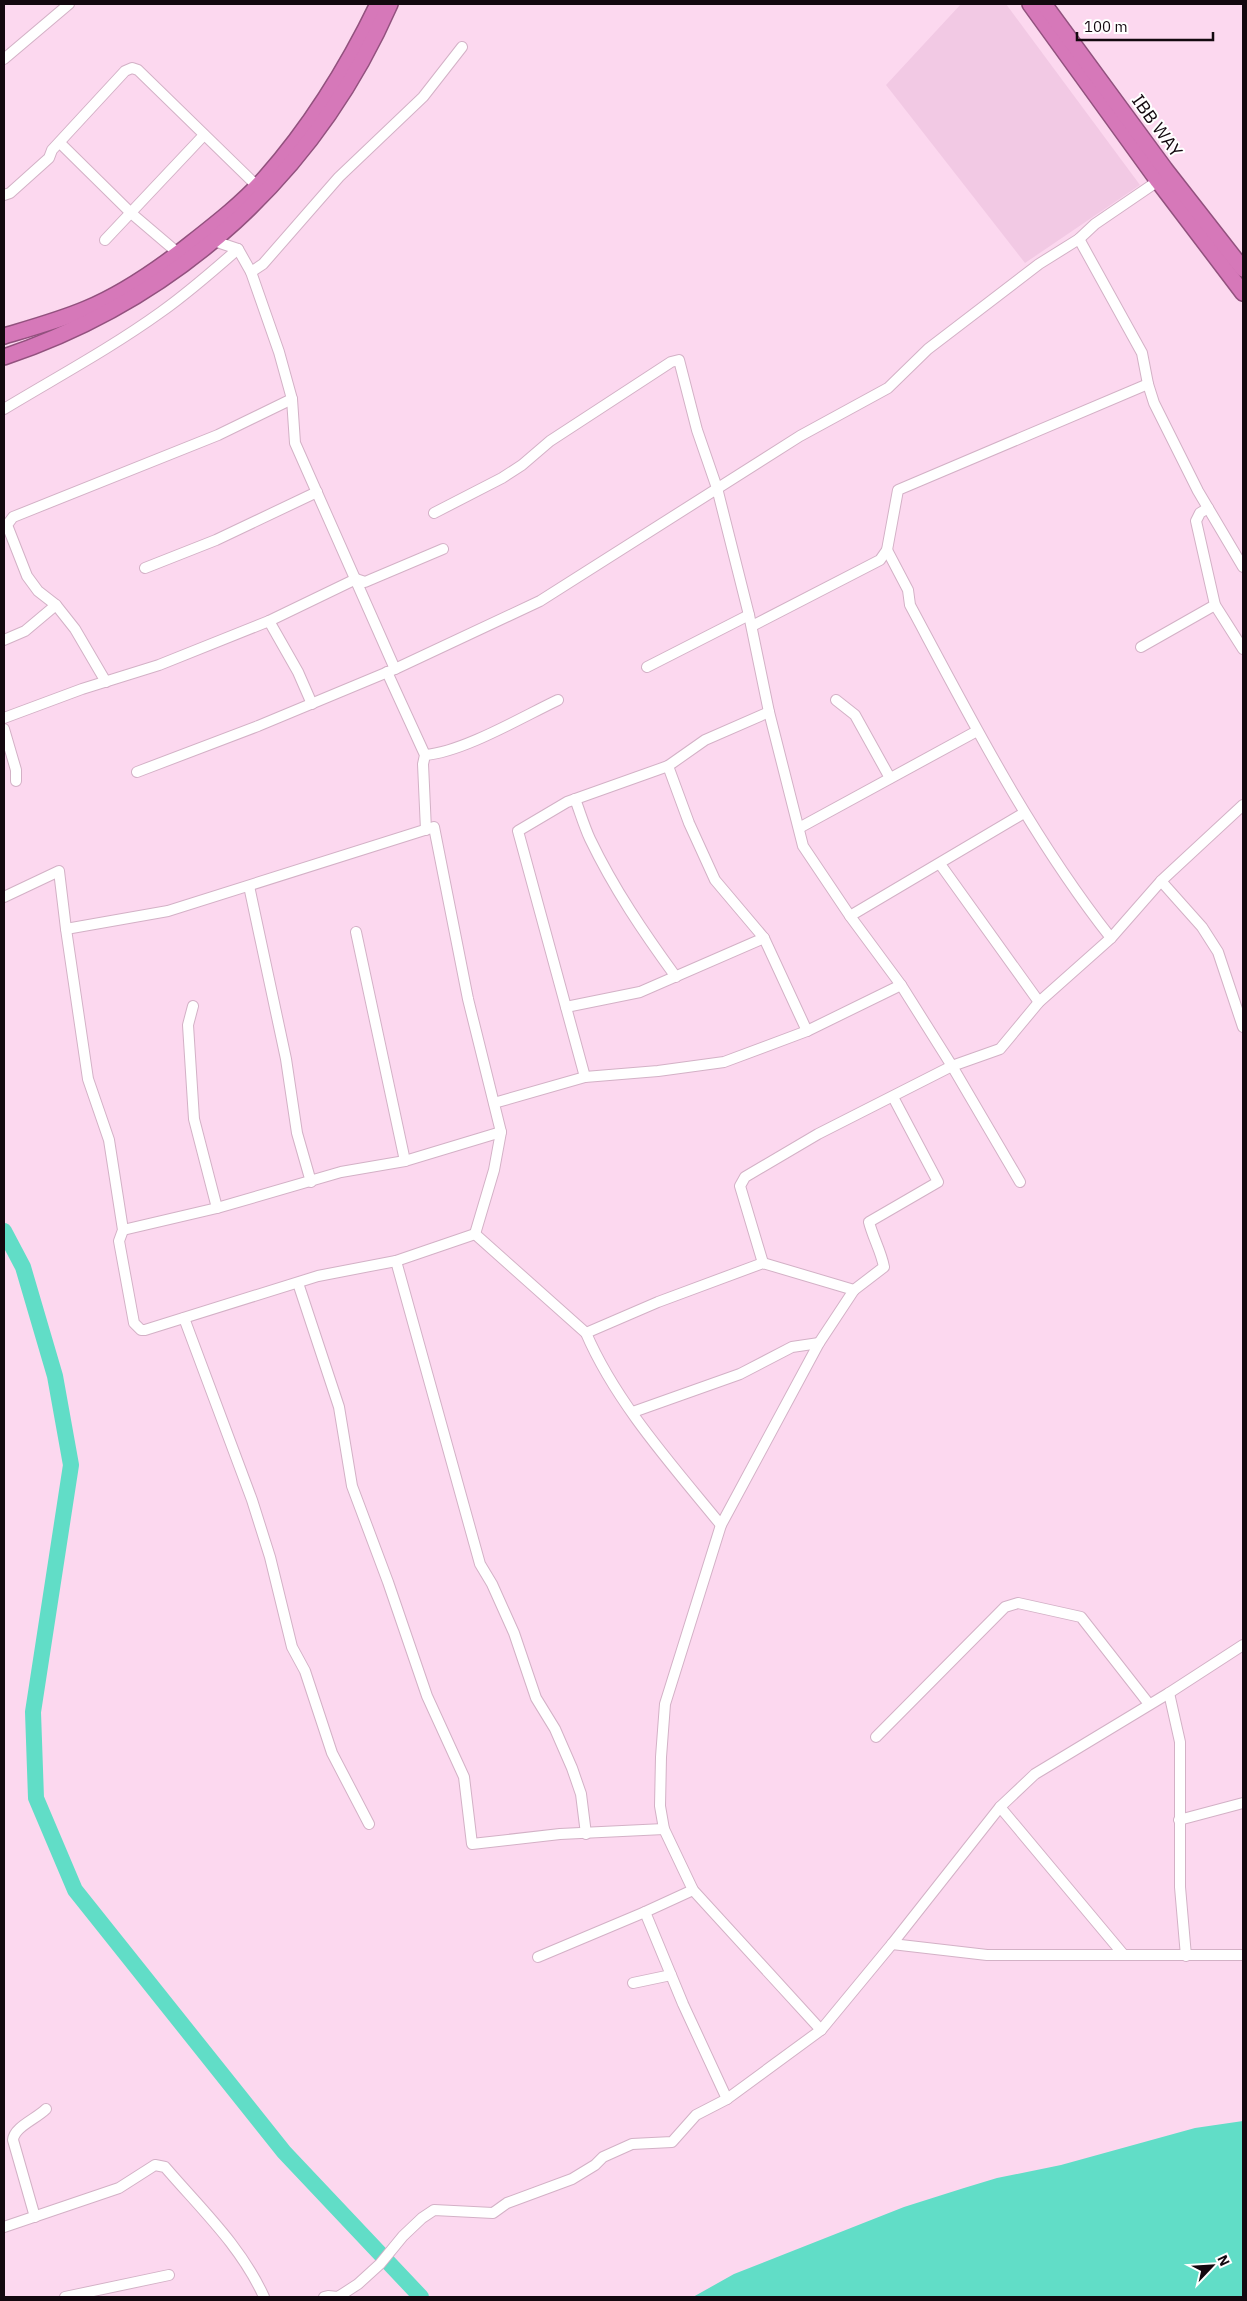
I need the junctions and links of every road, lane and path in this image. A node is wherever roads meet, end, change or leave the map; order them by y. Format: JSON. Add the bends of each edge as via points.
{"nodes":[{"id":1,"x":69,"y":4,"type":"edge"},
{"id":2,"x":378,"y":4,"type":"edge"},
{"id":3,"x":390,"y":4,"type":"edge"},
{"id":4,"x":1030,"y":4,"type":"edge"},
{"id":5,"x":1044,"y":4,"type":"edge"},
{"id":6,"x":462,"y":47,"type":"dead end"},
{"id":7,"x":358,"y":56,"type":"junction"},
{"id":8,"x":4,"y":59,"type":"edge"},
{"id":9,"x":204,"y":135,"type":"junction"},
{"id":10,"x":60,"y":143,"type":"junction"},
{"id":11,"x":1158,"y":181,"type":"junction"},
{"id":12,"x":257,"y":186,"type":"junction"},
{"id":13,"x":4,"y":195,"type":"edge"},
{"id":14,"x":131,"y":213,"type":"junction"},
{"id":15,"x":1079,"y":239,"type":"junction"},
{"id":16,"x":105,"y":240,"type":"dead end"},
{"id":17,"x":214,"y":241,"type":"junction"},
{"id":18,"x":238,"y":249,"type":"junction"},
{"id":19,"x":178,"y":253,"type":"junction"},
{"id":20,"x":1243,"y":268,"type":"edge"},
{"id":21,"x":251,"y":272,"type":"junction"},
{"id":22,"x":1243,"y":293,"type":"edge"},
{"id":23,"x":4,"y":336,"type":"edge"},
{"id":24,"x":4,"y":357,"type":"edge"},
{"id":25,"x":1148,"y":384,"type":"junction"},
{"id":26,"x":292,"y":399,"type":"junction"},
{"id":27,"x":4,"y":409,"type":"edge"},
{"id":28,"x":716,"y":488,"type":"junction"},
{"id":29,"x":317,"y":492,"type":"junction"},
{"id":30,"x":1208,"y":508,"type":"junction"},
{"id":31,"x":434,"y":513,"type":"dead end"},
{"id":32,"x":443,"y":549,"type":"dead end"},
{"id":33,"x":887,"y":550,"type":"junction"},
{"id":34,"x":1243,"y":567,"type":"edge"},
{"id":35,"x":144,"y":568,"type":"dead end"},
{"id":36,"x":356,"y":579,"type":"junction"},
{"id":37,"x":56,"y":605,"type":"junction"},
{"id":38,"x":1215,"y":605,"type":"junction"},
{"id":39,"x":269,"y":621,"type":"junction"},
{"id":40,"x":750,"y":621,"type":"junction"},
{"id":41,"x":4,"y":640,"type":"edge"},
{"id":42,"x":1141,"y":647,"type":"dead end"},
{"id":43,"x":1243,"y":649,"type":"edge"},
{"id":44,"x":647,"y":667,"type":"dead end"},
{"id":45,"x":391,"y":671,"type":"junction"},
{"id":46,"x":106,"y":682,"type":"junction"},
{"id":47,"x":558,"y":700,"type":"dead end"},
{"id":48,"x":836,"y":700,"type":"dead end"},
{"id":49,"x":312,"y":704,"type":"junction"},
{"id":50,"x":769,"y":712,"type":"junction"},
{"id":51,"x":4,"y":718,"type":"edge"},
{"id":52,"x":4,"y":729,"type":"edge"},
{"id":53,"x":977,"y":731,"type":"junction"},
{"id":54,"x":425,"y":755,"type":"junction"},
{"id":55,"x":668,"y":766,"type":"junction"},
{"id":56,"x":138,"y":772,"type":"dead end"},
{"id":57,"x":890,"y":778,"type":"junction"},
{"id":58,"x":16,"y":781,"type":"dead end"},
{"id":59,"x":575,"y":799,"type":"junction"},
{"id":60,"x":1243,"y":805,"type":"edge"},
{"id":61,"x":1024,"y":813,"type":"junction"},
{"id":62,"x":799,"y":828,"type":"junction"},
{"id":63,"x":426,"y":830,"type":"junction"},
{"id":64,"x":940,"y":864,"type":"junction"},
{"id":65,"x":1161,"y":881,"type":"junction"},
{"id":66,"x":249,"y":886,"type":"junction"},
{"id":67,"x":4,"y":897,"type":"edge"},
{"id":68,"x":850,"y":916,"type":"junction"},
{"id":69,"x":66,"y":929,"type":"junction"},
{"id":70,"x":356,"y":932,"type":"dead end"},
{"id":71,"x":764,"y":938,"type":"junction"},
{"id":72,"x":1111,"y":938,"type":"junction"},
{"id":73,"x":676,"y":977,"type":"junction"},
{"id":74,"x":901,"y":985,"type":"junction"},
{"id":75,"x":1039,"y":1002,"type":"junction"},
{"id":76,"x":193,"y":1006,"type":"dead end"},
{"id":77,"x":566,"y":1007,"type":"junction"},
{"id":78,"x":1243,"y":1027,"type":"edge"},
{"id":79,"x":807,"y":1031,"type":"junction"},
{"id":80,"x":952,"y":1066,"type":"junction"},
{"id":81,"x":585,"y":1077,"type":"junction"},
{"id":82,"x":893,"y":1097,"type":"junction"},
{"id":83,"x":494,"y":1102,"type":"junction"},
{"id":84,"x":502,"y":1132,"type":"junction"},
{"id":85,"x":404,"y":1161,"type":"junction"},
{"id":86,"x":311,"y":1182,"type":"junction"},
{"id":87,"x":1020,"y":1182,"type":"dead end"},
{"id":88,"x":217,"y":1208,"type":"junction"},
{"id":89,"x":123,"y":1230,"type":"junction"},
{"id":90,"x":475,"y":1234,"type":"junction"},
{"id":91,"x":396,"y":1261,"type":"junction"},
{"id":92,"x":764,"y":1263,"type":"junction"},
{"id":93,"x":298,"y":1282,"type":"junction"},
{"id":94,"x":854,"y":1290,"type":"junction"},
{"id":95,"x":184,"y":1318,"type":"junction"},
{"id":96,"x":586,"y":1333,"type":"junction"},
{"id":97,"x":819,"y":1343,"type":"junction"},
{"id":98,"x":633,"y":1412,"type":"junction"},
{"id":99,"x":721,"y":1525,"type":"junction"},
{"id":100,"x":1243,"y":1645,"type":"edge"},
{"id":101,"x":1169,"y":1693,"type":"junction"},
{"id":102,"x":1149,"y":1704,"type":"junction"},
{"id":103,"x":876,"y":1737,"type":"dead end"},
{"id":104,"x":1243,"y":1803,"type":"edge"},
{"id":105,"x":1000,"y":1806,"type":"junction"},
{"id":106,"x":1180,"y":1820,"type":"junction"},
{"id":107,"x":369,"y":1824,"type":"dead end"},
{"id":108,"x":664,"y":1829,"type":"junction"},
{"id":109,"x":586,"y":1834,"type":"junction"},
{"id":110,"x":693,"y":1890,"type":"junction"},
{"id":111,"x":645,"y":1912,"type":"junction"},
{"id":112,"x":892,"y":1944,"type":"junction"},
{"id":113,"x":1123,"y":1954,"type":"junction"},
{"id":114,"x":1243,"y":1955,"type":"edge"},
{"id":115,"x":1186,"y":1956,"type":"junction"},
{"id":116,"x":538,"y":1957,"type":"dead end"},
{"id":117,"x":671,"y":1974,"type":"junction"},
{"id":118,"x":633,"y":1983,"type":"dead end"},
{"id":119,"x":821,"y":2030,"type":"junction"},
{"id":120,"x":727,"y":2099,"type":"junction"},
{"id":121,"x":46,"y":2109,"type":"dead end"},
{"id":122,"x":35,"y":2217,"type":"junction"},
{"id":123,"x":4,"y":2226,"type":"edge"},
{"id":124,"x":169,"y":2274,"type":"dead end"},
{"id":125,"x":65,"y":2297,"type":"edge"},
{"id":126,"x":264,"y":2297,"type":"edge"},
{"id":127,"x":324,"y":2297,"type":"edge"}],
"edges":[{"from":1,"to":8,"type":"street"},
{"from":2,"to":7,"type":"highway"},
{"from":3,"to":7,"type":"highway"},
{"from":4,"to":11,"type":"highway"},
{"from":5,"to":20,"type":"highway","name":"IBB WAY","via":[[1165,170]]},
{"from":6,"to":21,"type":"street","via":[[423,97],[339,177],[263,264]]},
{"from":7,"to":12,"type":"highway"},
{"from":7,"to":17,"type":"highway","via":[[341,96],[313,136],[246,213]]},
{"from":9,"to":10,"type":"street","via":[[138,70],[132,68],[125,71]]},
{"from":9,"to":12,"type":"street"},
{"from":9,"to":14,"type":"street"},
{"from":10,"to":13,"type":"street","via":[[49,158]]},
{"from":10,"to":14,"type":"street"},
{"from":11,"to":15,"type":"street","via":[[1095,224]]},
{"from":11,"to":22,"type":"highway"},
{"from":12,"to":19,"type":"highway"},
{"from":14,"to":16,"type":"street"},
{"from":14,"to":19,"type":"street"},
{"from":15,"to":25,"type":"street","via":[[1142,353]]},
{"from":15,"to":28,"type":"street","via":[[1039,264],[928,349],[888,388],[800,436]]},
{"from":17,"to":18,"type":"street"},
{"from":17,"to":24,"type":"highway","via":[[114,309],[38,346]]},
{"from":18,"to":21,"type":"street"},
{"from":18,"to":27,"type":"street","via":[[160,313]]},
{"from":19,"to":23,"type":"highway","via":[[154,271],[87,309]]},
{"from":21,"to":26,"type":"street"},
{"from":25,"to":30,"type":"street","via":[[1154,403]]},
{"from":25,"to":33,"type":"street","via":[[898,490]]},
{"from":26,"to":29,"type":"street","via":[[294,443]]},
{"from":26,"to":37,"type":"street","via":[[218,435],[13,516],[7,526],[27,576],[38,592]]},
{"from":28,"to":31,"type":"street","via":[[679,360],[671,362],[558,436],[502,478]]},
{"from":28,"to":40,"type":"street"},
{"from":28,"to":45,"type":"street","via":[[540,601]]},
{"from":29,"to":35,"type":"street","via":[[216,540]]},
{"from":29,"to":36,"type":"street"},
{"from":30,"to":34,"type":"street"},
{"from":30,"to":38,"type":"street","via":[[1196,521]]},
{"from":32,"to":36,"type":"street","via":[[365,582]]},
{"from":33,"to":40,"type":"street","via":[[880,560]]},
{"from":33,"to":53,"type":"street","via":[[908,590],[910,605]]},
{"from":36,"to":39,"type":"street"},
{"from":36,"to":45,"type":"street"},
{"from":37,"to":41,"type":"street","via":[[25,631]]},
{"from":37,"to":46,"type":"street","via":[[81,637]]},
{"from":38,"to":42,"type":"street"},
{"from":38,"to":43,"type":"street"},
{"from":39,"to":46,"type":"street","via":[[159,665]]},
{"from":39,"to":49,"type":"street"},
{"from":40,"to":44,"type":"street"},
{"from":40,"to":50,"type":"street"},
{"from":45,"to":49,"type":"street"},
{"from":45,"to":54,"type":"street"},
{"from":46,"to":51,"type":"street"},
{"from":47,"to":54,"type":"street","via":[[465,744]]},
{"from":48,"to":57,"type":"street","via":[[854,715]]},
{"from":49,"to":56,"type":"street"},
{"from":50,"to":55,"type":"street","via":[[705,740]]},
{"from":50,"to":62,"type":"street"},
{"from":52,"to":58,"type":"street"},
{"from":53,"to":57,"type":"street"},
{"from":53,"to":61,"type":"street"},
{"from":54,"to":63,"type":"street"},
{"from":55,"to":59,"type":"street"},
{"from":55,"to":71,"type":"street","via":[[689,824],[715,880]]},
{"from":57,"to":62,"type":"street"},
{"from":59,"to":73,"type":"street","via":[[610,877],[634,918]]},
{"from":59,"to":77,"type":"street","via":[[518,831]]},
{"from":60,"to":65,"type":"street"},
{"from":61,"to":64,"type":"street"},
{"from":61,"to":72,"type":"street"},
{"from":62,"to":68,"type":"street","via":[[803,846]]},
{"from":63,"to":66,"type":"street"},
{"from":63,"to":83,"type":"street","via":[[434,827],[468,999]]},
{"from":64,"to":68,"type":"street"},
{"from":64,"to":75,"type":"street"},
{"from":65,"to":72,"type":"street"},
{"from":65,"to":78,"type":"street","via":[[1202,928],[1218,952]]},
{"from":66,"to":69,"type":"street","via":[[168,911]]},
{"from":66,"to":86,"type":"street","via":[[286,1058],[297,1133]]},
{"from":67,"to":69,"type":"street","via":[[59,871]]},
{"from":68,"to":74,"type":"street"},
{"from":69,"to":89,"type":"street","via":[[88,1079],[109,1140]]},
{"from":70,"to":85,"type":"street"},
{"from":71,"to":73,"type":"street"},
{"from":71,"to":79,"type":"street"},
{"from":72,"to":75,"type":"street"},
{"from":73,"to":77,"type":"street","via":[[640,992]]},
{"from":74,"to":79,"type":"street"},
{"from":74,"to":80,"type":"street"},
{"from":75,"to":80,"type":"street","via":[[1000,1049]]},
{"from":76,"to":88,"type":"street","via":[[188,1025],[194,1119]]},
{"from":77,"to":81,"type":"street"},
{"from":79,"to":81,"type":"street","via":[[724,1062]]},
{"from":80,"to":82,"type":"street"},
{"from":80,"to":87,"type":"street"},
{"from":81,"to":83,"type":"street"},
{"from":82,"to":92,"type":"street","via":[[818,1134],[745,1177],[740,1186]]},
{"from":82,"to":94,"type":"street","via":[[938,1182],[869,1222],[884,1267]]},
{"from":83,"to":84,"type":"street"},
{"from":84,"to":85,"type":"street"},
{"from":84,"to":90,"type":"street"},
{"from":85,"to":86,"type":"street","via":[[340,1172]]},
{"from":86,"to":88,"type":"street"},
{"from":88,"to":89,"type":"street"},
{"from":89,"to":95,"type":"street","via":[[119,1241],[134,1323],[141,1330],[146,1330]]},
{"from":90,"to":91,"type":"street"},
{"from":90,"to":96,"type":"street"},
{"from":91,"to":93,"type":"street"},
{"from":91,"to":109,"type":"street","via":[[480,1564],[514,1633],[536,1698],[555,1729],[572,1768],[582,1794]]},
{"from":92,"to":94,"type":"street"},
{"from":92,"to":96,"type":"street"},
{"from":93,"to":95,"type":"street"},
{"from":93,"to":109,"type":"street","via":[[339,1406],[352,1486],[427,1696],[464,1777],[472,1844]]},
{"from":94,"to":97,"type":"street"},
{"from":95,"to":107,"type":"street","via":[[252,1500],[292,1647],[305,1671],[332,1754]]},
{"from":96,"to":98,"type":"street","via":[[595,1355]]},
{"from":97,"to":98,"type":"street","via":[[792,1347],[740,1374]]},
{"from":97,"to":99,"type":"street"},
{"from":98,"to":99,"type":"street"},
{"from":99,"to":108,"type":"street","via":[[665,1704],[660,1806]]},
{"from":100,"to":101,"type":"street"},
{"from":101,"to":102,"type":"street"},
{"from":101,"to":106,"type":"street","via":[[1180,1742]]},
{"from":102,"to":103,"type":"street","via":[[1081,1618],[1018,1603],[1005,1607]]},
{"from":102,"to":105,"type":"street","via":[[1035,1774]]},
{"from":104,"to":106,"type":"street"},
{"from":105,"to":112,"type":"street"},
{"from":105,"to":113,"type":"street"},
{"from":106,"to":115,"type":"street","via":[[1180,1887]]},
{"from":108,"to":109,"type":"street"},
{"from":108,"to":110,"type":"street"},
{"from":110,"to":111,"type":"street"},
{"from":110,"to":119,"type":"street"},
{"from":111,"to":116,"type":"street"},
{"from":111,"to":117,"type":"street"},
{"from":112,"to":113,"type":"street","via":[[987,1955]]},
{"from":112,"to":119,"type":"street"},
{"from":113,"to":115,"type":"street"},
{"from":114,"to":115,"type":"street"},
{"from":117,"to":118,"type":"street"},
{"from":117,"to":120,"type":"street"},
{"from":119,"to":120,"type":"street"},
{"from":120,"to":127,"type":"street","via":[[696,2115],[672,2142],[632,2144],[603,2157],[572,2180],[507,2203],[492,2213],[434,2210],[403,2236],[358,2284],[338,2297]]},
{"from":121,"to":122,"type":"street","via":[[17,2129],[13,2140]]},
{"from":122,"to":123,"type":"street"},
{"from":122,"to":126,"type":"street","via":[[119,2188],[155,2165],[165,2166],[215,2221]]},
{"from":124,"to":125,"type":"street"}]}
